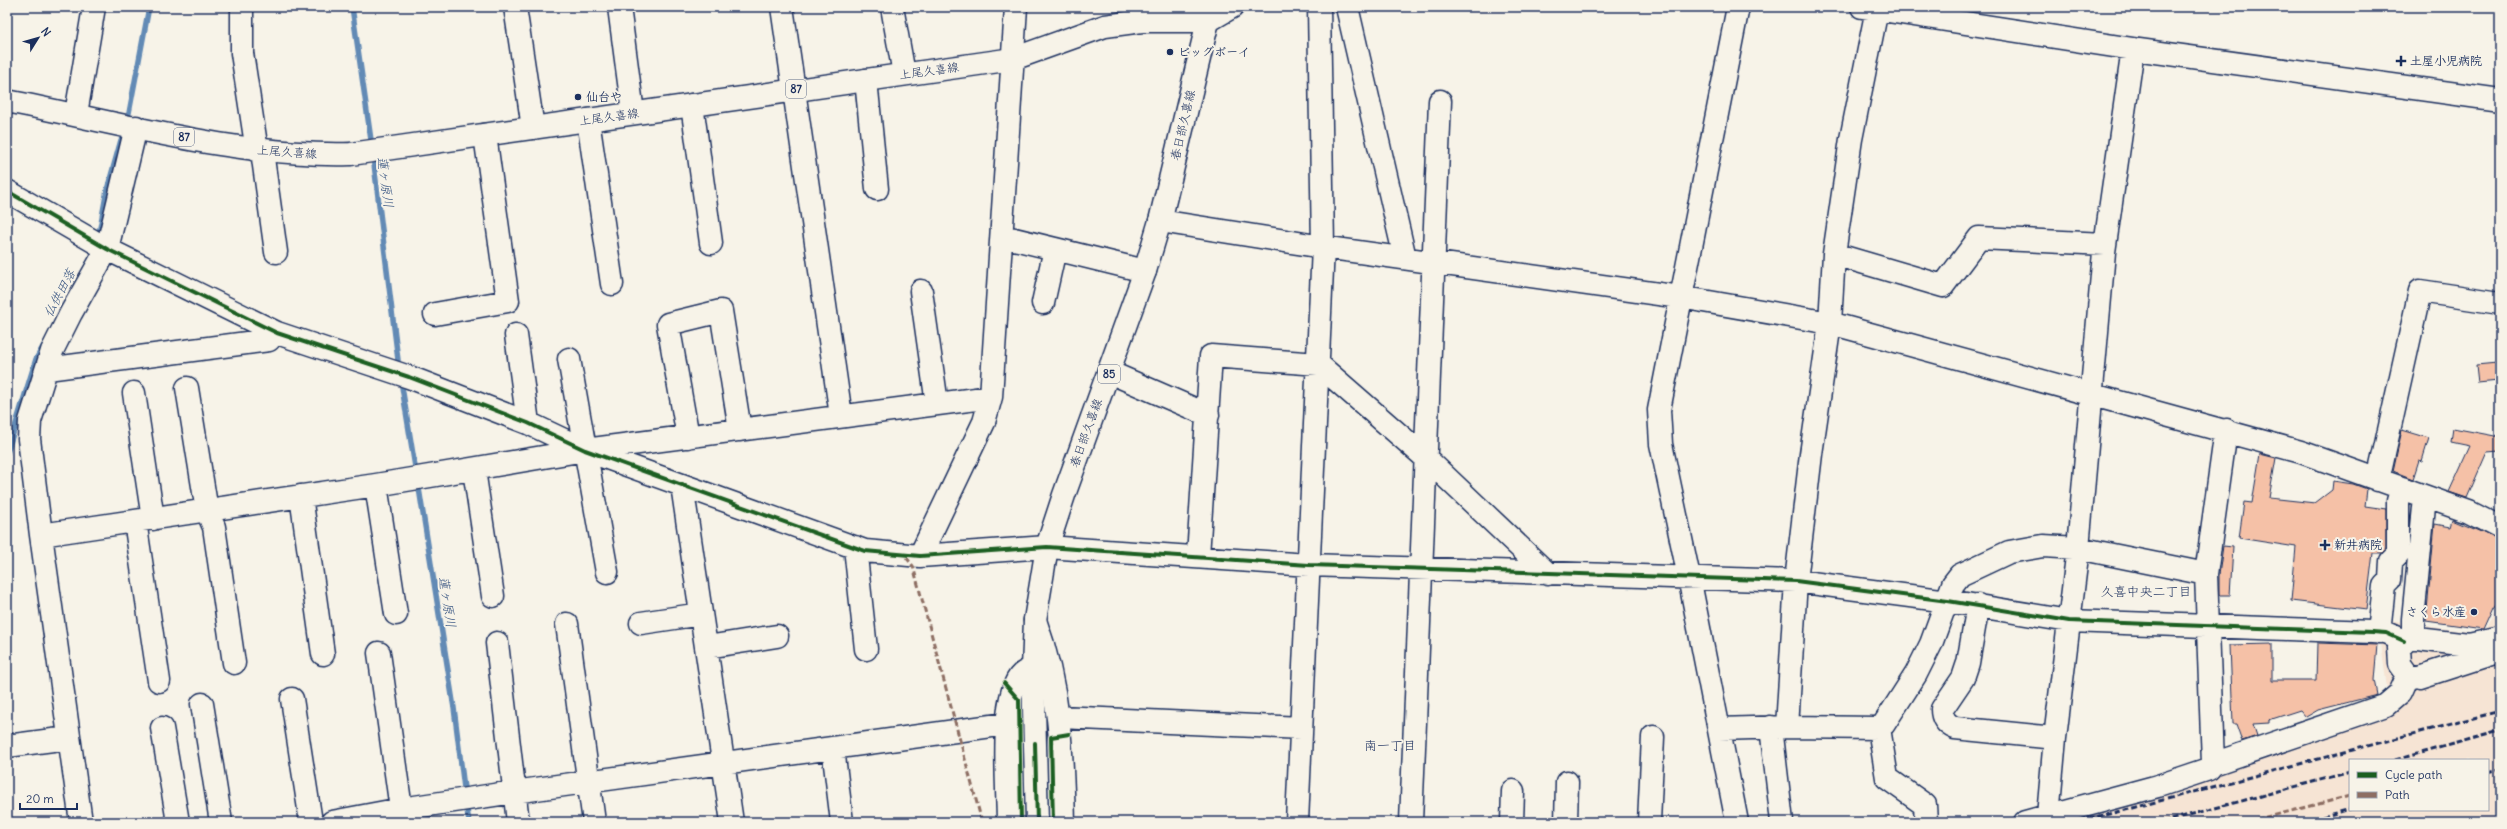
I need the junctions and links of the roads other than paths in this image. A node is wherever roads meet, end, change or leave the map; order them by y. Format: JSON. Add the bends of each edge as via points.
{"nodes":[{"id":1,"x":94,"y":7,"type":"edge"},
{"id":2,"x":242,"y":7,"type":"edge"},
{"id":3,"x":515,"y":7,"type":"edge"},
{"id":4,"x":619,"y":7,"type":"edge"},
{"id":5,"x":782,"y":7,"type":"edge"},
{"id":6,"x":892,"y":7,"type":"edge"},
{"id":7,"x":1016,"y":7,"type":"edge"},
{"id":8,"x":1232,"y":7,"type":"edge"},
{"id":9,"x":1319,"y":7,"type":"edge"},
{"id":10,"x":1347,"y":7,"type":"edge"},
{"id":11,"x":1738,"y":7,"type":"edge"},
{"id":12,"x":1869,"y":8,"type":"edge"},
{"id":13,"x":1208,"y":14,"type":"edge"},
{"id":14,"x":2133,"y":49,"type":"junction"},
{"id":15,"x":1013,"y":59,"type":"junction"},
{"id":16,"x":904,"y":74,"type":"junction"},
{"id":17,"x":866,"y":80,"type":"junction"},
{"id":18,"x":794,"y":90,"type":"junction"},
{"id":19,"x":2500,"y":100,"type":"edge"},
{"id":20,"x":7,"y":101,"type":"edge"},
{"id":21,"x":1440,"y":101,"type":"dead end"},
{"id":22,"x":692,"y":105,"type":"junction"},
{"id":23,"x":634,"y":113,"type":"junction"},
{"id":24,"x":76,"y":114,"type":"junction"},
{"id":25,"x":588,"y":120,"type":"junction"},
{"id":26,"x":136,"y":127,"type":"junction"},
{"id":27,"x":534,"y":128,"type":"junction"},
{"id":28,"x":485,"y":135,"type":"junction"},
{"id":29,"x":260,"y":151,"type":"junction"},
{"id":30,"x":877,"y":189,"type":"dead end"},
{"id":31,"x":7,"y":191,"type":"edge"},
{"id":32,"x":1160,"y":221,"type":"junction"},
{"id":33,"x":1002,"y":236,"type":"junction"},
{"id":34,"x":711,"y":243,"type":"dead end"},
{"id":35,"x":2105,"y":244,"type":"junction"},
{"id":36,"x":100,"y":246,"type":"junction"},
{"id":37,"x":1323,"y":247,"type":"junction"},
{"id":38,"x":1055,"y":249,"type":"junction"},
{"id":39,"x":276,"y":252,"type":"dead end"},
{"id":40,"x":1834,"y":254,"type":"junction"},
{"id":41,"x":1405,"y":258,"type":"junction"},
{"id":42,"x":1435,"y":262,"type":"junction"},
{"id":43,"x":1145,"y":271,"type":"junction"},
{"id":44,"x":612,"y":284,"type":"dead end"},
{"id":45,"x":921,"y":291,"type":"dead end"},
{"id":46,"x":1680,"y":297,"type":"junction"},
{"id":47,"x":1043,"y":303,"type":"dead end"},
{"id":48,"x":2500,"y":303,"type":"edge"},
{"id":49,"x":435,"y":314,"type":"dead end"},
{"id":50,"x":1830,"y":323,"type":"junction"},
{"id":51,"x":516,"y":335,"type":"dead end"},
{"id":52,"x":269,"y":340,"type":"dead end"},
{"id":53,"x":569,"y":359,"type":"dead end"},
{"id":54,"x":1318,"y":364,"type":"junction"},
{"id":55,"x":47,"y":369,"type":"junction"},
{"id":56,"x":1109,"y":372,"type":"junction"},
{"id":57,"x":187,"y":388,"type":"dead end"},
{"id":58,"x":134,"y":393,"type":"dead end"},
{"id":59,"x":2090,"y":396,"type":"junction"},
{"id":60,"x":991,"y":397,"type":"junction"},
{"id":61,"x":937,"y":404,"type":"junction"},
{"id":62,"x":1208,"y":415,"type":"junction"},
{"id":63,"x":841,"y":416,"type":"junction"},
{"id":64,"x":528,"y":423,"type":"junction"},
{"id":65,"x":740,"y":430,"type":"junction"},
{"id":66,"x":2226,"y":430,"type":"junction"},
{"id":67,"x":688,"y":437,"type":"junction"},
{"id":68,"x":584,"y":450,"type":"junction"},
{"id":69,"x":1427,"y":459,"type":"junction"},
{"id":70,"x":474,"y":470,"type":"junction"},
{"id":71,"x":2378,"y":480,"type":"junction"},
{"id":72,"x":376,"y":485,"type":"junction"},
{"id":73,"x":682,"y":485,"type":"junction"},
{"id":74,"x":2402,"y":488,"type":"junction"},
{"id":75,"x":301,"y":496,"type":"junction"},
{"id":76,"x":2425,"y":497,"type":"junction"},
{"id":77,"x":207,"y":511,"type":"junction"},
{"id":78,"x":144,"y":520,"type":"junction"},
{"id":79,"x":2500,"y":528,"type":"edge"},
{"id":80,"x":41,"y":535,"type":"junction"},
{"id":81,"x":854,"y":547,"type":"junction"},
{"id":82,"x":1047,"y":547,"type":"junction"},
{"id":83,"x":2078,"y":548,"type":"junction"},
{"id":84,"x":920,"y":556,"type":"junction"},
{"id":85,"x":1198,"y":556,"type":"junction"},
{"id":86,"x":1309,"y":565,"type":"junction"},
{"id":87,"x":1422,"y":570,"type":"junction"},
{"id":88,"x":607,"y":572,"type":"dead end"},
{"id":89,"x":1548,"y":574,"type":"junction"},
{"id":90,"x":2206,"y":574,"type":"junction"},
{"id":91,"x":1689,"y":577,"type":"junction"},
{"id":92,"x":1796,"y":581,"type":"junction"},
{"id":93,"x":493,"y":596,"type":"dead end"},
{"id":94,"x":1948,"y":600,"type":"junction"},
{"id":95,"x":1978,"y":605,"type":"junction"},
{"id":96,"x":396,"y":614,"type":"dead end"},
{"id":97,"x":702,"y":614,"type":"junction"},
{"id":98,"x":1035,"y":620,"type":"junction"},
{"id":99,"x":2069,"y":620,"type":"junction"},
{"id":100,"x":641,"y":623,"type":"dead end"},
{"id":101,"x":567,"y":624,"type":"dead end"},
{"id":102,"x":2208,"y":626,"type":"junction"},
{"id":103,"x":2379,"y":633,"type":"junction"},
{"id":104,"x":777,"y":636,"type":"dead end"},
{"id":105,"x":2500,"y":638,"type":"edge"},
{"id":106,"x":2409,"y":640,"type":"junction"},
{"id":107,"x":497,"y":642,"type":"dead end"},
{"id":108,"x":707,"y":646,"type":"junction"},
{"id":109,"x":866,"y":650,"type":"dead end"},
{"id":110,"x":2500,"y":651,"type":"edge"},
{"id":111,"x":323,"y":654,"type":"dead end"},
{"id":112,"x":379,"y":654,"type":"dead end"},
{"id":113,"x":234,"y":663,"type":"dead end"},
{"id":114,"x":1033,"y":668,"type":"junction"},
{"id":115,"x":2408,"y":675,"type":"junction"},
{"id":116,"x":159,"y":681,"type":"dead end"},
{"id":117,"x":292,"y":699,"type":"dead end"},
{"id":118,"x":202,"y":704,"type":"dead end"},
{"id":119,"x":1060,"y":718,"type":"junction"},
{"id":120,"x":1006,"y":724,"type":"junction"},
{"id":121,"x":1779,"y":727,"type":"junction"},
{"id":122,"x":162,"y":728,"type":"dead end"},
{"id":123,"x":1301,"y":728,"type":"junction"},
{"id":124,"x":1879,"y":728,"type":"junction"},
{"id":125,"x":1719,"y":729,"type":"junction"},
{"id":126,"x":1652,"y":736,"type":"dead end"},
{"id":127,"x":68,"y":738,"type":"junction"},
{"id":128,"x":2055,"y":738,"type":"junction"},
{"id":129,"x":7,"y":746,"type":"edge"},
{"id":130,"x":833,"y":748,"type":"junction"},
{"id":131,"x":724,"y":764,"type":"junction"},
{"id":132,"x":2213,"y":764,"type":"junction"},
{"id":133,"x":588,"y":782,"type":"junction"},
{"id":134,"x":1567,"y":782,"type":"dead end"},
{"id":135,"x":1513,"y":791,"type":"dead end"},
{"id":136,"x":514,"y":792,"type":"junction"},
{"id":137,"x":401,"y":809,"type":"junction"},
{"id":138,"x":2048,"y":816,"type":"junction"},
{"id":139,"x":81,"y":822,"type":"edge"},
{"id":140,"x":178,"y":822,"type":"edge"},
{"id":141,"x":221,"y":822,"type":"edge"},
{"id":142,"x":311,"y":822,"type":"edge"},
{"id":143,"x":332,"y":822,"type":"edge"},
{"id":144,"x":518,"y":822,"type":"edge"},
{"id":145,"x":594,"y":822,"type":"edge"},
{"id":146,"x":732,"y":822,"type":"edge"},
{"id":147,"x":842,"y":822,"type":"edge"},
{"id":148,"x":1008,"y":822,"type":"edge"},
{"id":149,"x":1037,"y":822,"type":"edge"},
{"id":150,"x":1064,"y":822,"type":"edge"},
{"id":151,"x":1297,"y":822,"type":"edge"},
{"id":152,"x":1411,"y":822,"type":"edge"},
{"id":153,"x":1512,"y":822,"type":"edge"},
{"id":154,"x":1566,"y":822,"type":"edge"},
{"id":155,"x":1649,"y":822,"type":"edge"},
{"id":156,"x":1736,"y":822,"type":"edge"},
{"id":157,"x":1782,"y":822,"type":"edge"},
{"id":158,"x":1926,"y":822,"type":"edge"},
{"id":159,"x":2025,"y":822,"type":"edge"}],
"edges":[{"from":1,"to":24,"type":"street"},
{"from":2,"to":29,"type":"street","via":[[242,54]]},
{"from":3,"to":27,"type":"street"},
{"from":4,"to":23,"type":"street"},
{"from":5,"to":18,"type":"street"},
{"from":6,"to":16,"type":"street"},
{"from":7,"to":15,"type":"street"},
{"from":8,"to":13,"type":"street"},
{"from":9,"to":37,"type":"street"},
{"from":10,"to":41,"type":"street"},
{"from":11,"to":46,"type":"street"},
{"from":12,"to":14,"type":"street"},
{"from":12,"to":40,"type":"street"},
{"from":13,"to":15,"type":"street","name":"上尾久喜線","number":"87","via":[[1105,26]]},
{"from":13,"to":32,"type":"street","name":"春日部久喜線","number":"85"},
{"from":14,"to":19,"type":"street"},
{"from":14,"to":35,"type":"street"},
{"from":15,"to":16,"type":"street","name":"上尾久喜線","number":"87"},
{"from":15,"to":33,"type":"street"},
{"from":16,"to":17,"type":"street","name":"上尾久喜線","number":"87"},
{"from":17,"to":18,"type":"street","name":"上尾久喜線","number":"87"},
{"from":17,"to":30,"type":"street"},
{"from":18,"to":22,"type":"street","name":"上尾久喜線","number":"87"},
{"from":18,"to":63,"type":"street"},
{"from":20,"to":24,"type":"street","name":"上尾久喜線","number":"87"},
{"from":21,"to":42,"type":"street"},
{"from":22,"to":23,"type":"street","name":"上尾久喜線","number":"87"},
{"from":22,"to":34,"type":"street"},
{"from":23,"to":25,"type":"street","name":"上尾久喜線","number":"87"},
{"from":24,"to":26,"type":"street","name":"上尾久喜線","number":"87"},
{"from":25,"to":27,"type":"street","name":"上尾久喜線","number":"87"},
{"from":25,"to":44,"type":"street"},
{"from":26,"to":29,"type":"street","name":"上尾久喜線","number":"87"},
{"from":26,"to":36,"type":"street"},
{"from":27,"to":28,"type":"street","name":"上尾久喜線","number":"87"},
{"from":28,"to":29,"type":"street","name":"上尾久喜線","number":"87","via":[[372,151],[313,155]]},
{"from":28,"to":49,"type":"street","via":[[508,301]]},
{"from":29,"to":39,"type":"street"},
{"from":31,"to":36,"type":"street"},
{"from":32,"to":37,"type":"street"},
{"from":32,"to":43,"type":"street","name":"春日部久喜線","number":"85"},
{"from":33,"to":38,"type":"street"},
{"from":33,"to":60,"type":"street"},
{"from":35,"to":40,"type":"street","via":[[1979,238],[1943,286]]},
{"from":35,"to":59,"type":"street"},
{"from":36,"to":55,"type":"street"},
{"from":36,"to":64,"type":"street","via":[[277,333],[409,377]]},
{"from":37,"to":41,"type":"street"},
{"from":37,"to":54,"type":"street"},
{"from":38,"to":43,"type":"street"},
{"from":38,"to":47,"type":"street"},
{"from":40,"to":50,"type":"street"},
{"from":41,"to":42,"type":"street"},
{"from":42,"to":46,"type":"street"},
{"from":42,"to":69,"type":"street"},
{"from":43,"to":56,"type":"street","name":"春日部久喜線","number":"85"},
{"from":45,"to":61,"type":"street"},
{"from":46,"to":50,"type":"street"},
{"from":46,"to":91,"type":"street","via":[[1659,410],[1660,444]]},
{"from":48,"to":71,"type":"street","via":[[2420,291]]},
{"from":50,"to":59,"type":"street"},
{"from":50,"to":92,"type":"street"},
{"from":51,"to":64,"type":"street"},
{"from":52,"to":55,"type":"street"},
{"from":53,"to":68,"type":"street"},
{"from":54,"to":62,"type":"street","via":[[1211,356]]},
{"from":54,"to":69,"type":"street"},
{"from":54,"to":86,"type":"street"},
{"from":55,"to":80,"type":"street","via":[[29,430]]},
{"from":56,"to":62,"type":"street"},
{"from":56,"to":82,"type":"street","name":"春日部久喜線","number":"85"},
{"from":57,"to":77,"type":"street"},
{"from":58,"to":78,"type":"street"},
{"from":59,"to":66,"type":"street"},
{"from":59,"to":83,"type":"street"},
{"from":60,"to":61,"type":"street"},
{"from":60,"to":84,"type":"street","via":[[984,422]]},
{"from":61,"to":63,"type":"street"},
{"from":62,"to":85,"type":"street"},
{"from":63,"to":65,"type":"street"},
{"from":64,"to":68,"type":"street"},
{"from":65,"to":67,"type":"street"},
{"from":65,"to":67,"type":"street","via":[[721,311],[668,324]]},
{"from":66,"to":71,"type":"street","via":[[2301,452]]},
{"from":66,"to":90,"type":"street"},
{"from":67,"to":68,"type":"street"},
{"from":68,"to":70,"type":"street"},
{"from":68,"to":73,"type":"street"},
{"from":68,"to":88,"type":"street"},
{"from":69,"to":87,"type":"street"},
{"from":69,"to":89,"type":"street"},
{"from":70,"to":72,"type":"street"},
{"from":70,"to":93,"type":"street"},
{"from":71,"to":74,"type":"street"},
{"from":72,"to":75,"type":"street"},
{"from":72,"to":96,"type":"street"},
{"from":73,"to":81,"type":"street"},
{"from":73,"to":97,"type":"street"},
{"from":74,"to":76,"type":"street"},
{"from":74,"to":103,"type":"street","via":[[2398,501],[2398,554],[2391,561],[2390,580],[2384,586]]},
{"from":75,"to":77,"type":"street"},
{"from":75,"to":111,"type":"street"},
{"from":76,"to":79,"type":"street","via":[[2469,512]]},
{"from":76,"to":106,"type":"street"},
{"from":77,"to":78,"type":"street"},
{"from":77,"to":113,"type":"street","via":[[214,527]]},
{"from":78,"to":80,"type":"street"},
{"from":78,"to":116,"type":"street"},
{"from":80,"to":127,"type":"street"},
{"from":81,"to":84,"type":"street","via":[[879,553]]},
{"from":81,"to":109,"type":"street"},
{"from":82,"to":84,"type":"street"},
{"from":82,"to":85,"type":"street"},
{"from":82,"to":98,"type":"street","name":"春日部久喜線","number":"85"},
{"from":83,"to":90,"type":"street"},
{"from":83,"to":94,"type":"street","via":[[2043,546],[2009,552],[1960,575],[1953,584]]},
{"from":83,"to":99,"type":"street"},
{"from":85,"to":86,"type":"street"},
{"from":86,"to":87,"type":"street"},
{"from":86,"to":123,"type":"street"},
{"from":87,"to":89,"type":"street"},
{"from":87,"to":152,"type":"street"},
{"from":89,"to":91,"type":"street"},
{"from":90,"to":102,"type":"street"},
{"from":91,"to":92,"type":"street"},
{"from":91,"to":125,"type":"street"},
{"from":92,"to":94,"type":"street"},
{"from":92,"to":121,"type":"street"},
{"from":94,"to":95,"type":"street"},
{"from":94,"to":124,"type":"street","via":[[1916,674]]},
{"from":95,"to":99,"type":"street"},
{"from":95,"to":128,"type":"street","via":[[1968,663],[1963,678],[1942,709],[1944,720],[1955,728]]},
{"from":97,"to":100,"type":"street"},
{"from":97,"to":108,"type":"street"},
{"from":98,"to":114,"type":"street","name":"春日部久喜線","number":"85"},
{"from":98,"to":119,"type":"street","via":[[1048,656]]},
{"from":99,"to":102,"type":"street"},
{"from":99,"to":128,"type":"street"},
{"from":101,"to":133,"type":"street"},
{"from":102,"to":103,"type":"street"},
{"from":102,"to":132,"type":"street"},
{"from":103,"to":106,"type":"street"},
{"from":104,"to":108,"type":"street"},
{"from":105,"to":106,"type":"street","via":[[2469,645]]},
{"from":106,"to":115,"type":"street","via":[[2399,648],[2400,664]]},
{"from":107,"to":136,"type":"street"},
{"from":108,"to":131,"type":"street"},
{"from":110,"to":115,"type":"street","via":[[2420,677]]},
{"from":112,"to":137,"type":"street"},
{"from":114,"to":120,"type":"street","via":[[1022,674],[1012,692]]},
{"from":114,"to":149,"type":"street","name":"春日部久喜線","number":"85"},
{"from":115,"to":132,"type":"street","via":[[2400,693],[2386,704]]},
{"from":117,"to":142,"type":"street"},
{"from":118,"to":141,"type":"street"},
{"from":119,"to":123,"type":"street"},
{"from":119,"to":150,"type":"street"},
{"from":120,"to":130,"type":"street"},
{"from":120,"to":148,"type":"street"},
{"from":121,"to":124,"type":"street"},
{"from":121,"to":125,"type":"street"},
{"from":121,"to":157,"type":"street"},
{"from":122,"to":140,"type":"street"},
{"from":123,"to":151,"type":"street"},
{"from":124,"to":158,"type":"street","via":[[1886,778],[1925,805]]},
{"from":125,"to":156,"type":"street"},
{"from":126,"to":155,"type":"street"},
{"from":127,"to":129,"type":"street"},
{"from":127,"to":139,"type":"street"},
{"from":128,"to":138,"type":"street"},
{"from":130,"to":131,"type":"street"},
{"from":130,"to":147,"type":"street"},
{"from":131,"to":133,"type":"street"},
{"from":131,"to":146,"type":"street"},
{"from":132,"to":138,"type":"street","via":[[2209,769],[2158,786]]},
{"from":133,"to":136,"type":"street"},
{"from":133,"to":145,"type":"street"},
{"from":134,"to":154,"type":"street"},
{"from":135,"to":153,"type":"street"},
{"from":136,"to":137,"type":"street"},
{"from":136,"to":144,"type":"street"},
{"from":137,"to":143,"type":"street"},
{"from":138,"to":159,"type":"street"}]}
